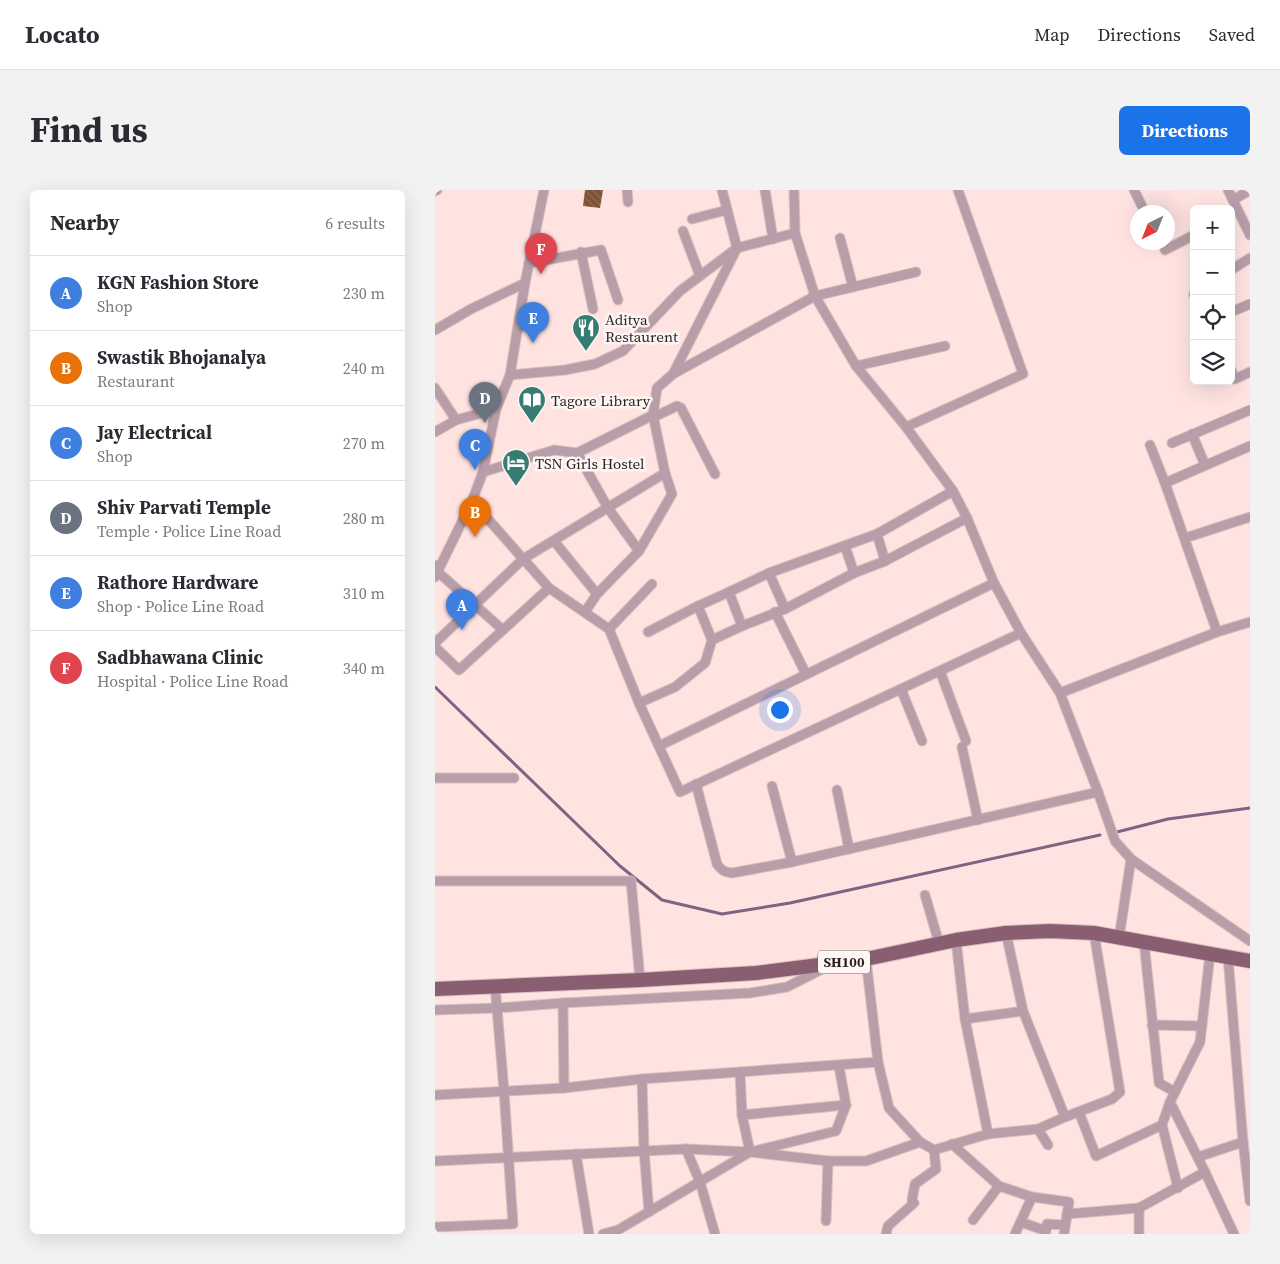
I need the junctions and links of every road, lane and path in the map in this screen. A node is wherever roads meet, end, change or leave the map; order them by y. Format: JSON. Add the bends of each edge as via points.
{"nodes":[{"id":1,"x":544,"y":190,"type":"edge"},
{"id":2,"x":627,"y":190,"type":"edge"},
{"id":3,"x":722,"y":190,"type":"edge"},
{"id":4,"x":765,"y":190,"type":"edge"},
{"id":5,"x":794,"y":190,"type":"edge"},
{"id":6,"x":958,"y":190,"type":"edge"},
{"id":7,"x":1134,"y":190,"type":"edge"},
{"id":8,"x":1228,"y":190,"type":"edge"},
{"id":9,"x":1250,"y":190,"type":"edge"},
{"id":10,"x":1233,"y":200,"type":"junction"},
{"id":11,"x":628,"y":202,"type":"dead end"},
{"id":12,"x":1142,"y":205,"type":"edge"},
{"id":13,"x":1234,"y":205,"type":"edge"},
{"id":14,"x":727,"y":210,"type":"junction"},
{"id":15,"x":1235,"y":214,"type":"edge"},
{"id":16,"x":692,"y":219,"type":"dead end"},
{"id":17,"x":683,"y":231,"type":"dead end"},
{"id":18,"x":795,"y":233,"type":"junction"},
{"id":19,"x":1250,"y":235,"type":"edge"},
{"id":20,"x":1190,"y":237,"type":"edge"},
{"id":21,"x":840,"y":238,"type":"dead end"},
{"id":22,"x":773,"y":239,"type":"junction"},
{"id":23,"x":1175,"y":245,"type":"edge"},
{"id":24,"x":737,"y":248,"type":"junction"},
{"id":25,"x":581,"y":252,"type":"junction"},
{"id":26,"x":1250,"y":258,"type":"edge"},
{"id":27,"x":529,"y":263,"type":"junction"},
{"id":28,"x":1235,"y":267,"type":"edge"},
{"id":29,"x":916,"y":272,"type":"dead end"},
{"id":30,"x":700,"y":276,"type":"junction"},
{"id":31,"x":525,"y":283,"type":"junction"},
{"id":32,"x":853,"y":287,"type":"junction"},
{"id":33,"x":815,"y":296,"type":"junction"},
{"id":34,"x":618,"y":300,"type":"dead end"},
{"id":35,"x":1250,"y":304,"type":"edge"},
{"id":36,"x":593,"y":309,"type":"dead end"},
{"id":37,"x":1235,"y":310,"type":"edge"},
{"id":38,"x":435,"y":330,"type":"edge"},
{"id":39,"x":945,"y":346,"type":"dead end"},
{"id":40,"x":856,"y":366,"type":"junction"},
{"id":41,"x":1250,"y":372,"type":"edge"},
{"id":42,"x":673,"y":374,"type":"junction"},
{"id":43,"x":510,"y":375,"type":"junction"},
{"id":44,"x":1235,"y":379,"type":"edge"},
{"id":45,"x":435,"y":388,"type":"edge"},
{"id":46,"x":496,"y":409,"type":"junction"},
{"id":47,"x":1250,"y":410,"type":"edge"},
{"id":48,"x":653,"y":416,"type":"junction"},
{"id":49,"x":456,"y":420,"type":"junction"},
{"id":50,"x":906,"y":427,"type":"junction"},
{"id":51,"x":435,"y":432,"type":"edge"},
{"id":52,"x":1192,"y":434,"type":"junction"},
{"id":53,"x":1172,"y":443,"type":"dead end"},
{"id":54,"x":1150,"y":445,"type":"dead end"},
{"id":55,"x":1250,"y":446,"type":"edge"},
{"id":56,"x":577,"y":453,"type":"junction"},
{"id":57,"x":1205,"y":465,"type":"junction"},
{"id":58,"x":483,"y":472,"type":"junction"},
{"id":59,"x":665,"y":473,"type":"junction"},
{"id":60,"x":715,"y":474,"type":"dead end"},
{"id":61,"x":1165,"y":483,"type":"junction"},
{"id":62,"x":953,"y":491,"type":"junction"},
{"id":63,"x":472,"y":502,"type":"junction"},
{"id":64,"x":608,"y":508,"type":"junction"},
{"id":65,"x":1250,"y":517,"type":"edge"},
{"id":66,"x":967,"y":518,"type":"junction"},
{"id":67,"x":877,"y":534,"type":"junction"},
{"id":68,"x":1185,"y":538,"type":"junction"},
{"id":69,"x":554,"y":541,"type":"junction"},
{"id":70,"x":845,"y":546,"type":"junction"},
{"id":71,"x":639,"y":551,"type":"junction"},
{"id":72,"x":523,"y":559,"type":"junction"},
{"id":73,"x":885,"y":561,"type":"junction"},
{"id":74,"x":436,"y":571,"type":"edge"},
{"id":75,"x":769,"y":573,"type":"junction"},
{"id":76,"x":854,"y":573,"type":"junction"},
{"id":77,"x":994,"y":583,"type":"junction"},
{"id":78,"x":652,"y":584,"type":"dead end"},
{"id":79,"x":549,"y":588,"type":"junction"},
{"id":80,"x":729,"y":592,"type":"junction"},
{"id":81,"x":597,"y":594,"type":"junction"},
{"id":82,"x":475,"y":605,"type":"junction"},
{"id":83,"x":698,"y":606,"type":"junction"},
{"id":84,"x":785,"y":608,"type":"junction"},
{"id":85,"x":585,"y":612,"type":"junction"},
{"id":86,"x":775,"y":612,"type":"junction"},
{"id":87,"x":1250,"y":622,"type":"edge"},
{"id":88,"x":742,"y":626,"type":"junction"},
{"id":89,"x":609,"y":629,"type":"junction"},
{"id":90,"x":503,"y":630,"type":"junction"},
{"id":91,"x":648,"y":632,"type":"dead end"},
{"id":92,"x":1217,"y":632,"type":"junction"},
{"id":93,"x":1021,"y":633,"type":"junction"},
{"id":94,"x":712,"y":640,"type":"junction"},
{"id":95,"x":435,"y":643,"type":"edge"},
{"id":96,"x":435,"y":647,"type":"edge"},
{"id":97,"x":940,"y":671,"type":"junction"},
{"id":98,"x":806,"y":674,"type":"junction"},
{"id":99,"x":901,"y":689,"type":"junction"},
{"id":100,"x":1060,"y":693,"type":"junction"},
{"id":101,"x":639,"y":704,"type":"junction"},
{"id":102,"x":922,"y":741,"type":"dead end"},
{"id":103,"x":659,"y":746,"type":"junction"},
{"id":104,"x":435,"y":778,"type":"edge"},
{"id":105,"x":513,"y":778,"type":"dead end"},
{"id":106,"x":696,"y":784,"type":"junction"},
{"id":107,"x":772,"y":786,"type":"dead end"},
{"id":108,"x":837,"y":790,"type":"dead end"},
{"id":109,"x":1099,"y":792,"type":"junction"},
{"id":110,"x":978,"y":820,"type":"junction"},
{"id":111,"x":849,"y":849,"type":"junction"},
{"id":112,"x":1131,"y":859,"type":"junction"},
{"id":113,"x":792,"y":862,"type":"junction"},
{"id":114,"x":435,"y":881,"type":"edge"},
{"id":115,"x":925,"y":895,"type":"dead end"},
{"id":116,"x":1006,"y":933,"type":"junction"},
{"id":117,"x":1094,"y":933,"type":"junction"},
{"id":118,"x":1119,"y":938,"type":"junction"},
{"id":119,"x":956,"y":940,"type":"junction"},
{"id":120,"x":1250,"y":940,"type":"edge"},
{"id":121,"x":1144,"y":942,"type":"junction"},
{"id":122,"x":939,"y":943,"type":"junction"},
{"id":123,"x":1210,"y":954,"type":"junction"},
{"id":124,"x":1228,"y":957,"type":"junction"},
{"id":125,"x":866,"y":959,"type":"junction"},
{"id":126,"x":1250,"y":961,"type":"edge"},
{"id":127,"x":833,"y":963,"type":"junction"},
{"id":128,"x":639,"y":980,"type":"junction"},
{"id":129,"x":495,"y":985,"type":"junction"},
{"id":130,"x":435,"y":988,"type":"edge"},
{"id":131,"x":563,"y":1003,"type":"junction"},
{"id":132,"x":497,"y":1008,"type":"junction"},
{"id":133,"x":435,"y":1010,"type":"edge"},
{"id":134,"x":1023,"y":1011,"type":"junction"},
{"id":135,"x":965,"y":1019,"type":"junction"},
{"id":136,"x":1152,"y":1025,"type":"junction"},
{"id":137,"x":1202,"y":1026,"type":"junction"},
{"id":138,"x":878,"y":1062,"type":"junction"},
{"id":139,"x":839,"y":1066,"type":"junction"},
{"id":140,"x":739,"y":1072,"type":"junction"},
{"id":141,"x":642,"y":1079,"type":"junction"},
{"id":142,"x":563,"y":1088,"type":"junction"},
{"id":143,"x":504,"y":1091,"type":"junction"},
{"id":144,"x":1175,"y":1092,"type":"junction"},
{"id":145,"x":435,"y":1095,"type":"edge"},
{"id":146,"x":1170,"y":1102,"type":"junction"},
{"id":147,"x":846,"y":1106,"type":"junction"},
{"id":148,"x":1079,"y":1112,"type":"junction"},
{"id":149,"x":742,"y":1115,"type":"junction"},
{"id":150,"x":1065,"y":1117,"type":"junction"},
{"id":151,"x":1162,"y":1125,"type":"junction"},
{"id":152,"x":1038,"y":1129,"type":"junction"},
{"id":153,"x":988,"y":1134,"type":"junction"},
{"id":154,"x":919,"y":1142,"type":"junction"},
{"id":155,"x":1243,"y":1142,"type":"junction"},
{"id":156,"x":953,"y":1144,"type":"junction"},
{"id":157,"x":1048,"y":1145,"type":"dead end"},
{"id":158,"x":687,"y":1149,"type":"junction"},
{"id":159,"x":644,"y":1150,"type":"junction"},
{"id":160,"x":934,"y":1150,"type":"junction"},
{"id":161,"x":750,"y":1152,"type":"junction"},
{"id":162,"x":576,"y":1154,"type":"junction"},
{"id":163,"x":508,"y":1156,"type":"junction"},
{"id":164,"x":1198,"y":1157,"type":"junction"},
{"id":165,"x":435,"y":1160,"type":"edge"},
{"id":166,"x":828,"y":1160,"type":"junction"},
{"id":167,"x":1205,"y":1172,"type":"junction"},
{"id":168,"x":700,"y":1182,"type":"junction"},
{"id":169,"x":999,"y":1186,"type":"junction"},
{"id":170,"x":1178,"y":1188,"type":"junction"},
{"id":171,"x":1032,"y":1197,"type":"junction"},
{"id":172,"x":1250,"y":1201,"type":"edge"},
{"id":173,"x":1139,"y":1208,"type":"junction"},
{"id":174,"x":649,"y":1212,"type":"junction"},
{"id":175,"x":1067,"y":1214,"type":"junction"},
{"id":176,"x":973,"y":1220,"type":"dead end"},
{"id":177,"x":826,"y":1221,"type":"dead end"},
{"id":178,"x":1021,"y":1222,"type":"junction"},
{"id":179,"x":435,"y":1227,"type":"edge"},
{"id":180,"x":626,"y":1230,"type":"edge"},
{"id":181,"x":1065,"y":1230,"type":"edge"},
{"id":182,"x":589,"y":1234,"type":"edge"},
{"id":183,"x":603,"y":1234,"type":"edge"},
{"id":184,"x":715,"y":1234,"type":"edge"},
{"id":185,"x":886,"y":1234,"type":"edge"},
{"id":186,"x":1015,"y":1234,"type":"edge"},
{"id":187,"x":1139,"y":1234,"type":"edge"},
{"id":188,"x":1234,"y":1234,"type":"edge"}],
"edges":[{"from":1,"to":27,"type":"street"},
{"from":2,"to":11,"type":"street"},
{"from":3,"to":14,"type":"street"},
{"from":4,"to":22,"type":"street"},
{"from":5,"to":18,"type":"street"},
{"from":6,"to":50,"type":"street","via":[[1023,374]]},
{"from":7,"to":12,"type":"street"},
{"from":8,"to":10,"type":"street"},
{"from":9,"to":10,"type":"street"},
{"from":10,"to":13,"type":"street"},
{"from":14,"to":16,"type":"street"},
{"from":14,"to":24,"type":"street"},
{"from":15,"to":19,"type":"street"},
{"from":17,"to":30,"type":"street"},
{"from":18,"to":22,"type":"street"},
{"from":18,"to":33,"type":"street"},
{"from":20,"to":23,"type":"street"},
{"from":21,"to":32,"type":"street"},
{"from":22,"to":24,"type":"street"},
{"from":24,"to":30,"type":"street"},
{"from":24,"to":42,"type":"street"},
{"from":25,"to":27,"type":"street"},
{"from":25,"to":34,"type":"street","via":[[601,250]]},
{"from":25,"to":36,"type":"street"},
{"from":26,"to":28,"type":"street"},
{"from":27,"to":31,"type":"street"},
{"from":29,"to":32,"type":"street"},
{"from":30,"to":43,"type":"street","via":[[680,291],[623,351],[595,364]]},
{"from":31,"to":38,"type":"street"},
{"from":31,"to":43,"type":"street"},
{"from":32,"to":33,"type":"street"},
{"from":33,"to":40,"type":"street"},
{"from":33,"to":42,"type":"street"},
{"from":35,"to":37,"type":"street"},
{"from":39,"to":40,"type":"street"},
{"from":40,"to":50,"type":"street"},
{"from":41,"to":44,"type":"street"},
{"from":42,"to":48,"type":"street","via":[[657,388]]},
{"from":43,"to":46,"type":"street"},
{"from":45,"to":49,"type":"street"},
{"from":46,"to":49,"type":"street"},
{"from":46,"to":58,"type":"street"},
{"from":47,"to":52,"type":"street"},
{"from":48,"to":56,"type":"street"},
{"from":48,"to":59,"type":"street"},
{"from":48,"to":60,"type":"street","via":[[673,407],[681,408]]},
{"from":49,"to":51,"type":"street"},
{"from":50,"to":62,"type":"street"},
{"from":52,"to":53,"type":"street"},
{"from":52,"to":57,"type":"street"},
{"from":54,"to":61,"type":"street"},
{"from":55,"to":57,"type":"street"},
{"from":56,"to":58,"type":"street","via":[[554,450]]},
{"from":56,"to":64,"type":"street"},
{"from":57,"to":61,"type":"street"},
{"from":58,"to":63,"type":"street"},
{"from":59,"to":64,"type":"street"},
{"from":59,"to":71,"type":"street","via":[[672,494]]},
{"from":61,"to":68,"type":"street"},
{"from":62,"to":66,"type":"street"},
{"from":62,"to":67,"type":"street"},
{"from":63,"to":72,"type":"street"},
{"from":63,"to":74,"type":"street"},
{"from":64,"to":69,"type":"street"},
{"from":64,"to":71,"type":"street"},
{"from":65,"to":68,"type":"street"},
{"from":66,"to":73,"type":"street"},
{"from":66,"to":77,"type":"street"},
{"from":67,"to":70,"type":"street"},
{"from":67,"to":73,"type":"street"},
{"from":68,"to":92,"type":"street"},
{"from":69,"to":72,"type":"street"},
{"from":69,"to":81,"type":"street"},
{"from":70,"to":75,"type":"street"},
{"from":70,"to":76,"type":"street"},
{"from":71,"to":81,"type":"street"},
{"from":72,"to":79,"type":"street"},
{"from":72,"to":82,"type":"street"},
{"from":73,"to":76,"type":"street"},
{"from":74,"to":82,"type":"street"},
{"from":75,"to":80,"type":"street"},
{"from":75,"to":84,"type":"street"},
{"from":76,"to":84,"type":"street"},
{"from":77,"to":93,"type":"street"},
{"from":77,"to":98,"type":"street"},
{"from":78,"to":89,"type":"street"},
{"from":79,"to":85,"type":"street"},
{"from":79,"to":90,"type":"street"},
{"from":80,"to":83,"type":"street"},
{"from":80,"to":88,"type":"street"},
{"from":81,"to":85,"type":"street"},
{"from":82,"to":90,"type":"street"},
{"from":82,"to":95,"type":"street"},
{"from":83,"to":91,"type":"street"},
{"from":83,"to":94,"type":"street"},
{"from":84,"to":86,"type":"street"},
{"from":85,"to":89,"type":"street"},
{"from":86,"to":88,"type":"street"},
{"from":86,"to":98,"type":"street"},
{"from":87,"to":92,"type":"street"},
{"from":88,"to":94,"type":"street"},
{"from":89,"to":101,"type":"street"},
{"from":90,"to":96,"type":"street","via":[[459,670]]},
{"from":92,"to":100,"type":"street"},
{"from":93,"to":97,"type":"street"},
{"from":93,"to":100,"type":"street"},
{"from":94,"to":101,"type":"street","via":[[705,662],[675,687]]},
{"from":97,"to":99,"type":"street"},
{"from":97,"to":110,"type":"street","via":[[964,744]]},
{"from":98,"to":103,"type":"street"},
{"from":99,"to":102,"type":"street"},
{"from":99,"to":106,"type":"street"},
{"from":100,"to":109,"type":"street"},
{"from":101,"to":103,"type":"street"},
{"from":103,"to":106,"type":"street","via":[[680,792]]},
{"from":104,"to":105,"type":"street"},
{"from":106,"to":113,"type":"street","via":[[720,869],[732,873]]},
{"from":107,"to":113,"type":"street"},
{"from":108,"to":111,"type":"street"},
{"from":109,"to":110,"type":"street"},
{"from":109,"to":112,"type":"street","via":[[1115,841]]},
{"from":110,"to":111,"type":"street"},
{"from":111,"to":113,"type":"street"},
{"from":112,"to":118,"type":"street"},
{"from":112,"to":120,"type":"street"},
{"from":114,"to":128,"type":"street","via":[[631,881]]},
{"from":115,"to":122,"type":"street"},
{"from":116,"to":117,"type":"main road","number":"SH100"},
{"from":116,"to":119,"type":"main road","number":"SH100"},
{"from":116,"to":134,"type":"street"},
{"from":117,"to":118,"type":"main road","number":"SH100"},
{"from":117,"to":148,"type":"street","via":[[1120,1092],[1112,1099]]},
{"from":118,"to":121,"type":"main road","number":"SH100"},
{"from":119,"to":122,"type":"main road","number":"SH100"},
{"from":119,"to":135,"type":"street"},
{"from":121,"to":123,"type":"main road","number":"SH100"},
{"from":121,"to":136,"type":"street"},
{"from":122,"to":125,"type":"main road","number":"SH100"},
{"from":123,"to":124,"type":"main road","number":"SH100"},
{"from":123,"to":137,"type":"street"},
{"from":124,"to":126,"type":"main road","number":"SH100"},
{"from":124,"to":155,"type":"street"},
{"from":125,"to":127,"type":"main road","number":"SH100"},
{"from":125,"to":138,"type":"street"},
{"from":127,"to":128,"type":"main road","number":"SH100","via":[[756,973]]},
{"from":127,"to":131,"type":"street","via":[[787,987],[750,993]]},
{"from":128,"to":129,"type":"main road","number":"SH100"},
{"from":129,"to":130,"type":"main road","number":"SH100"},
{"from":129,"to":132,"type":"street"},
{"from":131,"to":132,"type":"street"},
{"from":131,"to":142,"type":"street"},
{"from":132,"to":133,"type":"street"},
{"from":132,"to":143,"type":"street"},
{"from":134,"to":135,"type":"street"},
{"from":134,"to":150,"type":"street"},
{"from":135,"to":153,"type":"street"},
{"from":136,"to":137,"type":"street"},
{"from":136,"to":144,"type":"street","via":[[1159,1083]]},
{"from":137,"to":144,"type":"street","via":[[1200,1042]]},
{"from":138,"to":139,"type":"street"},
{"from":138,"to":154,"type":"street","via":[[889,1108]]},
{"from":139,"to":140,"type":"street"},
{"from":139,"to":147,"type":"street"},
{"from":140,"to":141,"type":"street"},
{"from":140,"to":149,"type":"street"},
{"from":141,"to":142,"type":"street"},
{"from":141,"to":159,"type":"street"},
{"from":142,"to":143,"type":"street"},
{"from":143,"to":145,"type":"street"},
{"from":143,"to":163,"type":"street"},
{"from":144,"to":146,"type":"street"},
{"from":146,"to":151,"type":"street"},
{"from":146,"to":164,"type":"street"},
{"from":147,"to":149,"type":"street"},
{"from":147,"to":161,"type":"street","via":[[836,1131]]},
{"from":148,"to":150,"type":"street"},
{"from":148,"to":151,"type":"street","via":[[1096,1156]]},
{"from":149,"to":161,"type":"street"},
{"from":150,"to":152,"type":"street"},
{"from":151,"to":170,"type":"street"},
{"from":152,"to":153,"type":"street"},
{"from":152,"to":157,"type":"street"},
{"from":153,"to":156,"type":"street"},
{"from":154,"to":160,"type":"street"},
{"from":154,"to":166,"type":"street","via":[[867,1161]]},
{"from":155,"to":164,"type":"street"},
{"from":155,"to":172,"type":"street"},
{"from":156,"to":160,"type":"street"},
{"from":156,"to":169,"type":"street"},
{"from":158,"to":159,"type":"street"},
{"from":158,"to":161,"type":"street"},
{"from":158,"to":168,"type":"street"},
{"from":159,"to":162,"type":"street"},
{"from":159,"to":174,"type":"street"},
{"from":160,"to":185,"type":"street","via":[[936,1169],[915,1184],[914,1204],[888,1226]]},
{"from":161,"to":166,"type":"street"},
{"from":161,"to":168,"type":"street"},
{"from":162,"to":163,"type":"street"},
{"from":162,"to":182,"type":"street"},
{"from":163,"to":165,"type":"street"},
{"from":163,"to":179,"type":"street","via":[[513,1224]]},
{"from":164,"to":167,"type":"street"},
{"from":166,"to":177,"type":"street"},
{"from":167,"to":170,"type":"street"},
{"from":167,"to":188,"type":"street"},
{"from":168,"to":174,"type":"street"},
{"from":168,"to":184,"type":"street"},
{"from":169,"to":171,"type":"street"},
{"from":169,"to":176,"type":"street"},
{"from":170,"to":173,"type":"street"},
{"from":171,"to":175,"type":"street","via":[[1069,1202]]},
{"from":171,"to":178,"type":"street"},
{"from":173,"to":175,"type":"street"},
{"from":173,"to":187,"type":"street"},
{"from":174,"to":180,"type":"street"},
{"from":175,"to":181,"type":"street"},
{"from":178,"to":181,"type":"street","via":[[1046,1231],[1047,1224]]},
{"from":178,"to":186,"type":"street"},
{"from":180,"to":183,"type":"street"}]}
